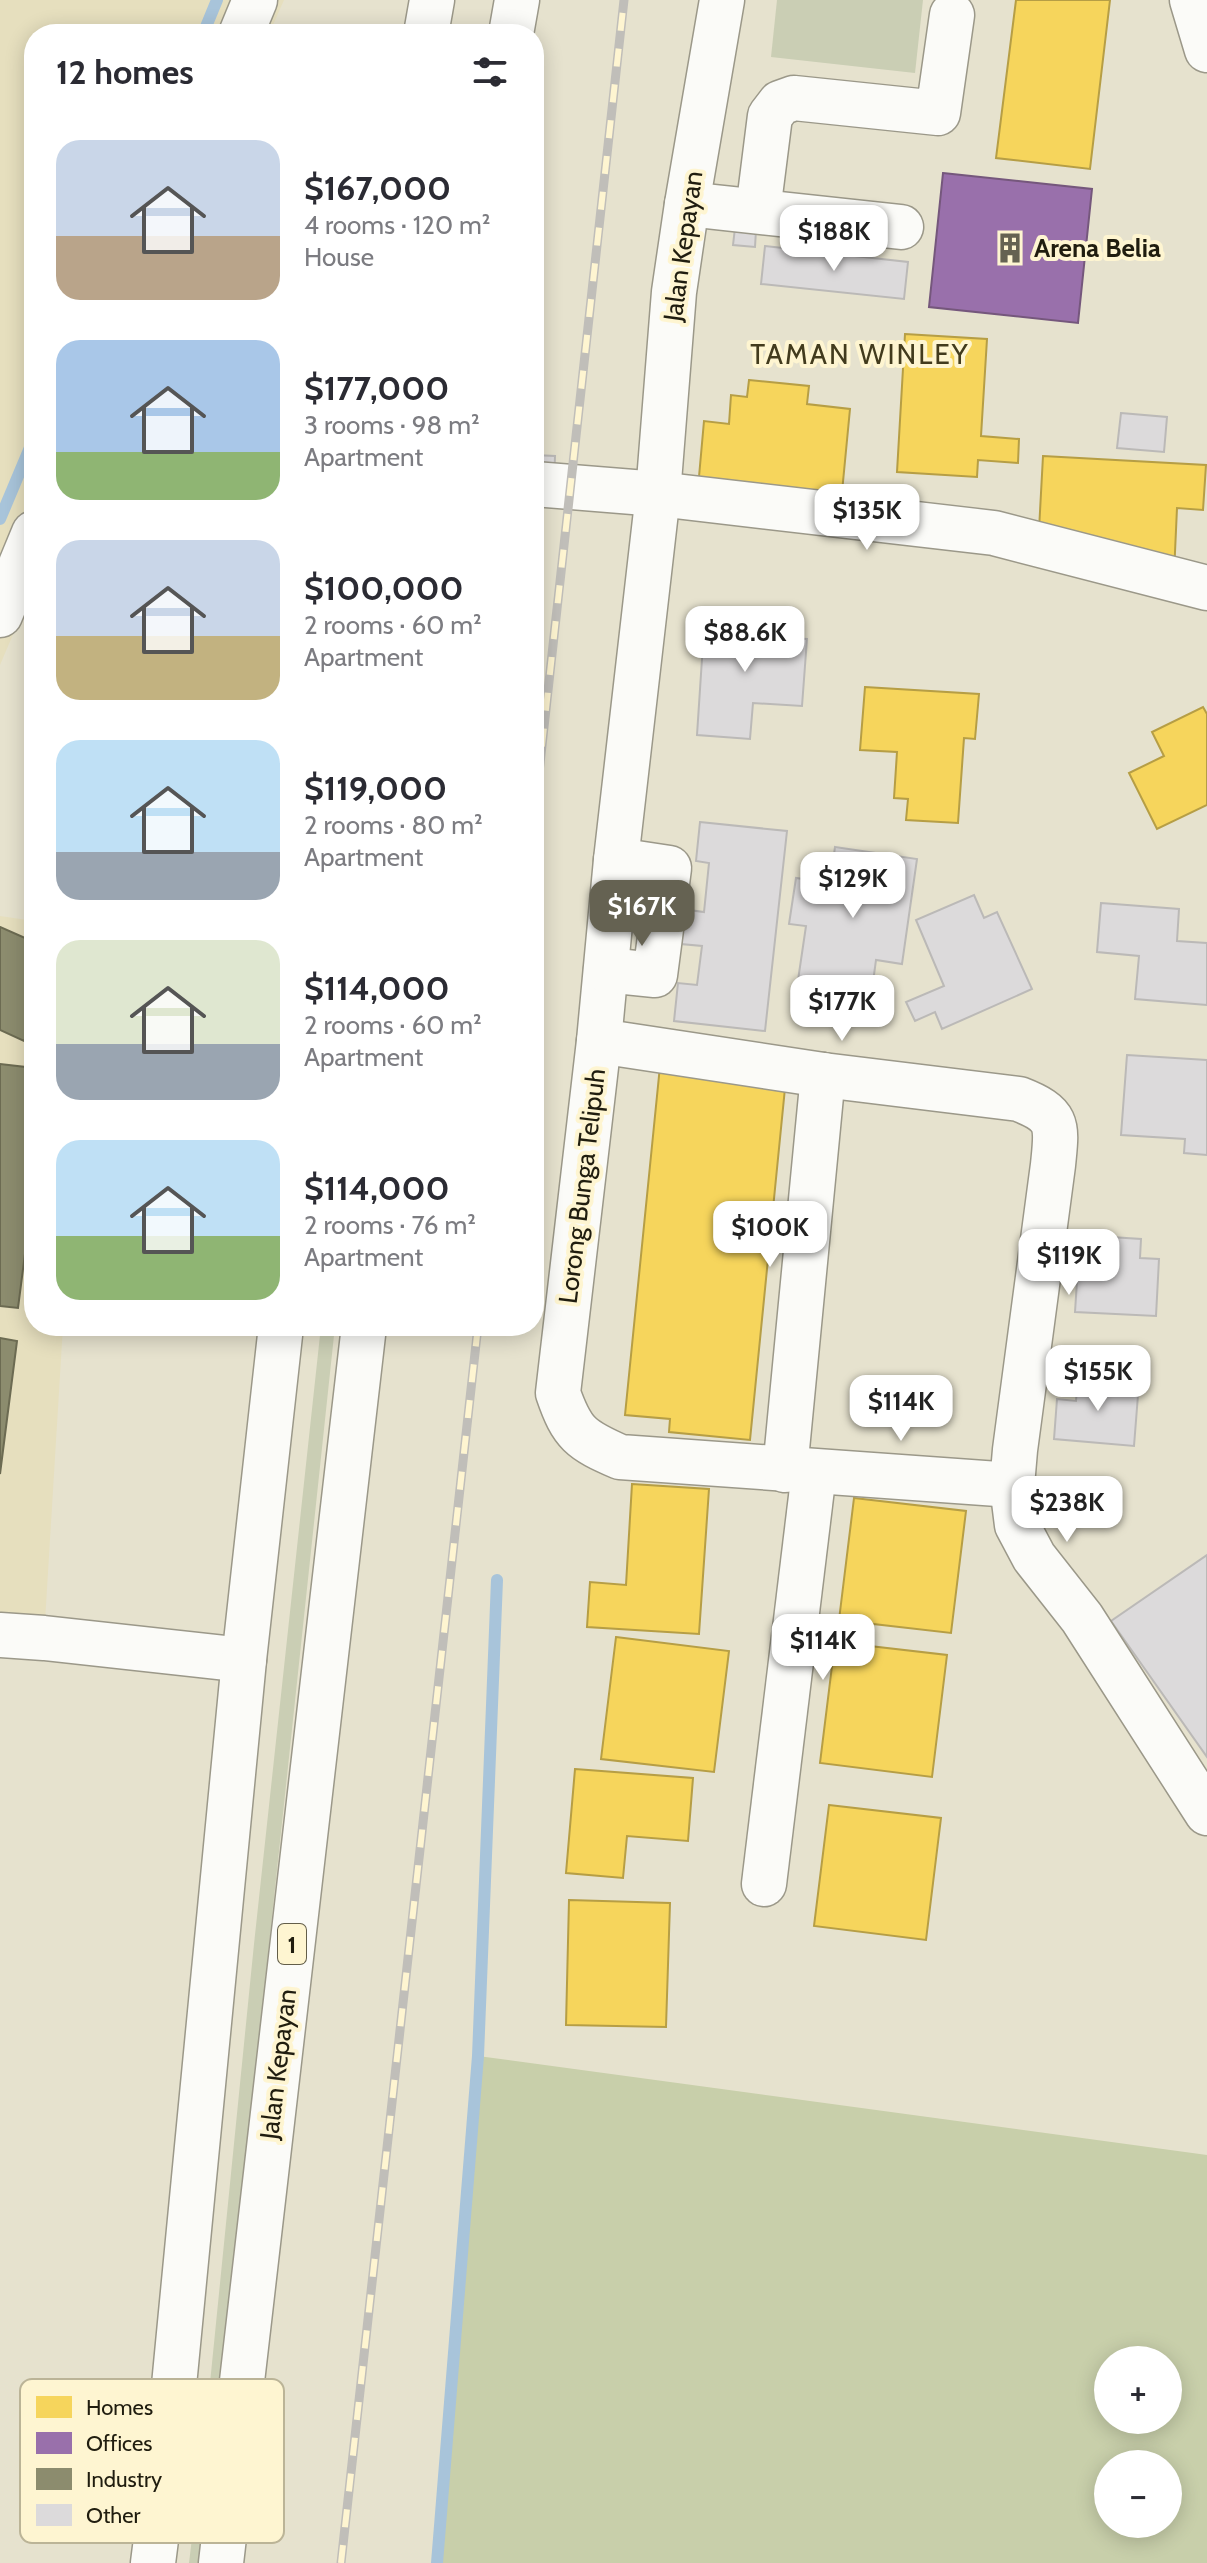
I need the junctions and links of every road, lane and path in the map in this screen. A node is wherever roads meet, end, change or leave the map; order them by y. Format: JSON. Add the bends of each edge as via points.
{"nodes":[{"id":1,"x":255,"y":0,"type":"edge"},
{"id":2,"x":432,"y":0,"type":"edge"},
{"id":3,"x":517,"y":0,"type":"edge"},
{"id":4,"x":722,"y":0,"type":"edge"},
{"id":5,"x":1192,"y":0,"type":"edge"},
{"id":6,"x":952,"y":15,"type":"dead end"},
{"id":7,"x":245,"y":24,"type":"edge"},
{"id":8,"x":428,"y":24,"type":"edge"},
{"id":9,"x":513,"y":24,"type":"edge"},
{"id":10,"x":1207,"y":50,"type":"edge"},
{"id":11,"x":687,"y":204,"type":"junction"},
{"id":12,"x":758,"y":211,"type":"junction"},
{"id":13,"x":901,"y":227,"type":"dead end"},
{"id":14,"x":544,"y":485,"type":"edge"},
{"id":15,"x":658,"y":494,"type":"junction"},
{"id":16,"x":24,"y":557,"type":"edge"},
{"id":17,"x":1207,"y":588,"type":"edge"},
{"id":18,"x":0,"y":615,"type":"edge"},
{"id":19,"x":599,"y":1041,"type":"junction"},
{"id":20,"x":823,"y":1075,"type":"junction"},
{"id":21,"x":280,"y":1336,"type":"edge"},
{"id":22,"x":363,"y":1336,"type":"edge"},
{"id":23,"x":800,"y":1471,"type":"junction"},
{"id":24,"x":1012,"y":1485,"type":"junction"},
{"id":25,"x":1,"y":1644,"type":"edge"},
{"id":26,"x":244,"y":1660,"type":"junction"},
{"id":27,"x":1207,"y":1813,"type":"edge"},
{"id":28,"x":764,"y":1884,"type":"dead end"},
{"id":29,"x":175,"y":2379,"type":"edge"},
{"id":30,"x":242,"y":2379,"type":"edge"},
{"id":31,"x":156,"y":2543,"type":"edge"},
{"id":32,"x":223,"y":2543,"type":"edge"},
{"id":33,"x":153,"y":2563,"type":"edge"},
{"id":34,"x":221,"y":2563,"type":"edge"}],
"edges":[{"from":1,"to":7,"type":"main road"},
{"from":2,"to":8,"type":"main road"},
{"from":3,"to":9,"type":"main road"},
{"from":4,"to":11,"type":"main road","name":"Jalan Kepayan"},
{"from":5,"to":10,"type":"main road"},
{"from":6,"to":12,"type":"main road","via":[[938,113],[794,98],[780,103],[770,116]]},
{"from":11,"to":12,"type":"main road"},
{"from":11,"to":15,"type":"main road","name":"Jalan Kepayan","via":[[674,292]]},
{"from":12,"to":13,"type":"main road"},
{"from":14,"to":15,"type":"main road"},
{"from":15,"to":17,"type":"main road","via":[[994,533]]},
{"from":15,"to":19,"type":"main road","name":"Lorong Bunga Telipuh"},
{"from":16,"to":18,"type":"main road"},
{"from":19,"to":20,"type":"main road"},
{"from":19,"to":23,"type":"main road","name":"Lorong Bunga Telipuh","via":[[558,1393],[568,1422],[589,1442],[620,1457]]},
{"from":20,"to":23,"type":"main road"},
{"from":20,"to":24,"type":"main road","via":[[1019,1099],[1052,1117],[1053,1165]]},
{"from":21,"to":26,"type":"main road"},
{"from":22,"to":30,"type":"main road","name":"Jalan Kepayan","number":"1"},
{"from":23,"to":24,"type":"main road","name":"Lorong Bunga Telipuh"},
{"from":23,"to":28,"type":"main road"},
{"from":24,"to":27,"type":"main road","via":[[1017,1525],[1034,1557],[1082,1618]]},
{"from":25,"to":26,"type":"main road","via":[[44,1638]]},
{"from":26,"to":29,"type":"main road"},
{"from":31,"to":33,"type":"main road"},
{"from":32,"to":34,"type":"main road","name":"Jalan Kepayan","number":"1"}]}
